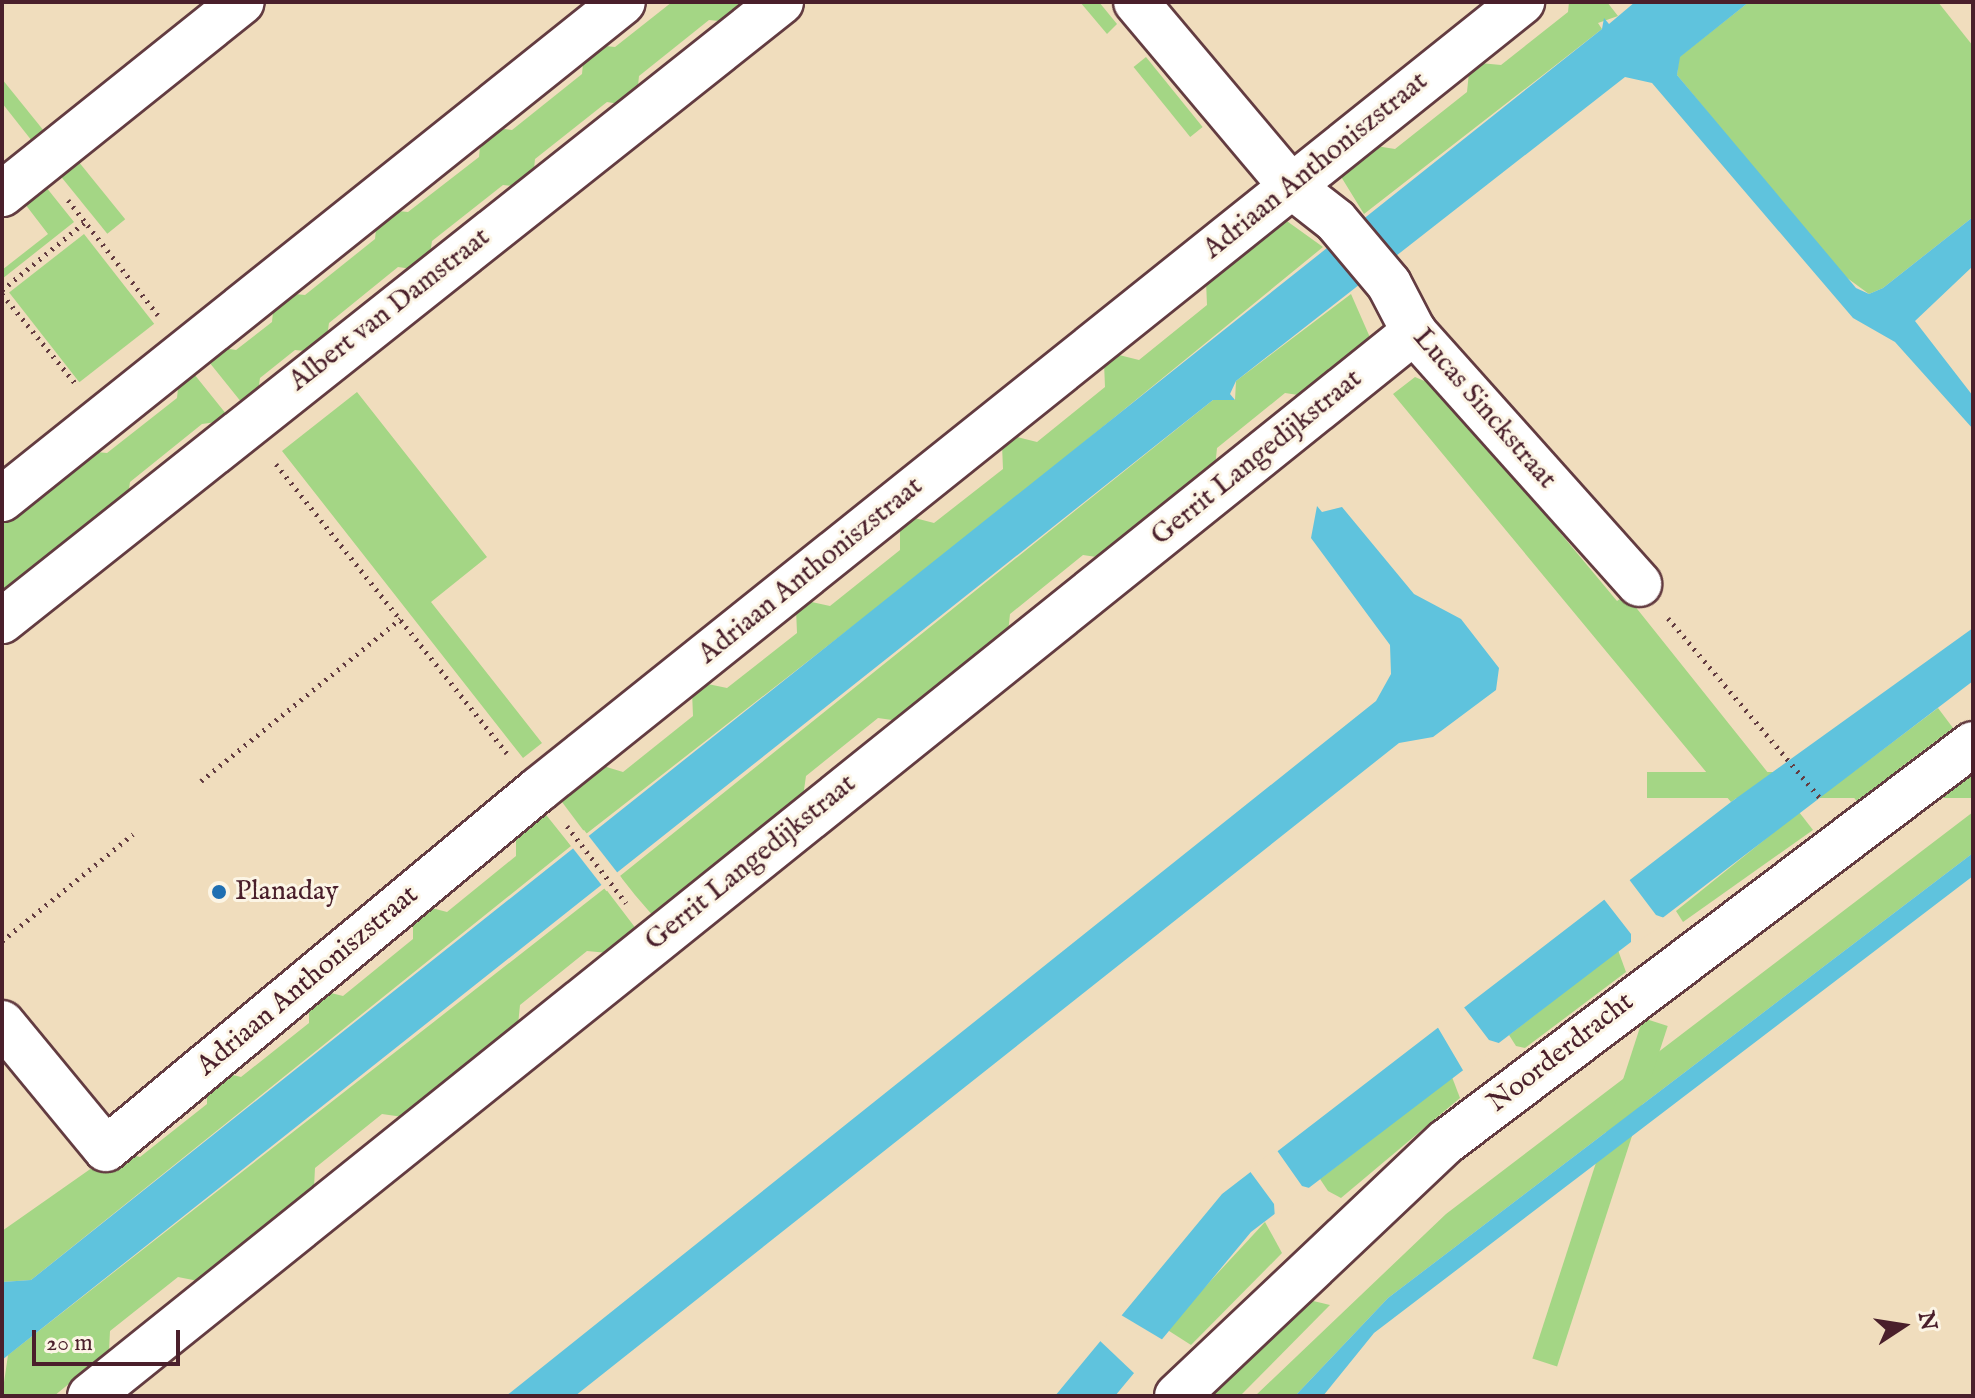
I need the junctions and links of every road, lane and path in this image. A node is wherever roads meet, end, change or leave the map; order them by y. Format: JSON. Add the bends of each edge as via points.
{"nodes":[{"id":1,"x":242,"y":2,"type":"edge"},
{"id":2,"x":623,"y":2,"type":"edge"},
{"id":3,"x":781,"y":2,"type":"edge"},
{"id":4,"x":1136,"y":2,"type":"edge"},
{"id":5,"x":1522,"y":2,"type":"edge"},
{"id":6,"x":1290,"y":185,"type":"junction"},
{"id":7,"x":2,"y":194,"type":"edge"},
{"id":8,"x":85,"y":222,"type":"dead end"},
{"id":9,"x":2,"y":292,"type":"edge"},
{"id":10,"x":1414,"y":332,"type":"junction"},
{"id":11,"x":82,"y":392,"type":"dead end"},
{"id":12,"x":2,"y":499,"type":"edge"},
{"id":13,"x":1639,"y":584,"type":"joint"},
{"id":14,"x":400,"y":619,"type":"dead end"},
{"id":15,"x":2,"y":621,"type":"edge"},
{"id":16,"x":1973,"y":744,"type":"edge"},
{"id":17,"x":201,"y":781,"type":"dead end"},
{"id":18,"x":1825,"y":804,"type":"dead end"},
{"id":19,"x":565,"y":823,"type":"dead end"},
{"id":20,"x":133,"y":834,"type":"dead end"},
{"id":21,"x":621,"y":896,"type":"dead end"},
{"id":22,"x":2,"y":941,"type":"edge"},
{"id":23,"x":2,"y":1023,"type":"edge"},
{"id":24,"x":90,"y":1396,"type":"edge"},
{"id":25,"x":1177,"y":1396,"type":"edge"}],
"edges":[{"from":1,"to":7,"type":"street"},
{"from":2,"to":12,"type":"street"},
{"from":3,"to":15,"type":"street","name":"Albert van Damstraat"},
{"from":4,"to":6,"type":"street","name":"Lucas Sinckstraat"},
{"from":5,"to":6,"type":"street","name":"Adriaan Anthoniszstraat"},
{"from":6,"to":10,"type":"street","name":"Lucas Sinckstraat","via":[[1336,221],[1389,284]]},
{"from":6,"to":23,"type":"street","name":"Adriaan Anthoniszstraat","via":[[106,1149]]},
{"from":8,"to":9,"type":"path"},
{"from":9,"to":11,"type":"path"},
{"from":10,"to":13,"type":"street","name":"Lucas Sinckstraat"},
{"from":10,"to":24,"type":"street","name":"Gerrit Langedijkstraat"},
{"from":13,"to":18,"type":"path"},
{"from":14,"to":17,"type":"path"},
{"from":16,"to":25,"type":"street","name":"Noorderdracht","via":[[1447,1141]]},
{"from":19,"to":21,"type":"path"},
{"from":20,"to":22,"type":"path"}]}
